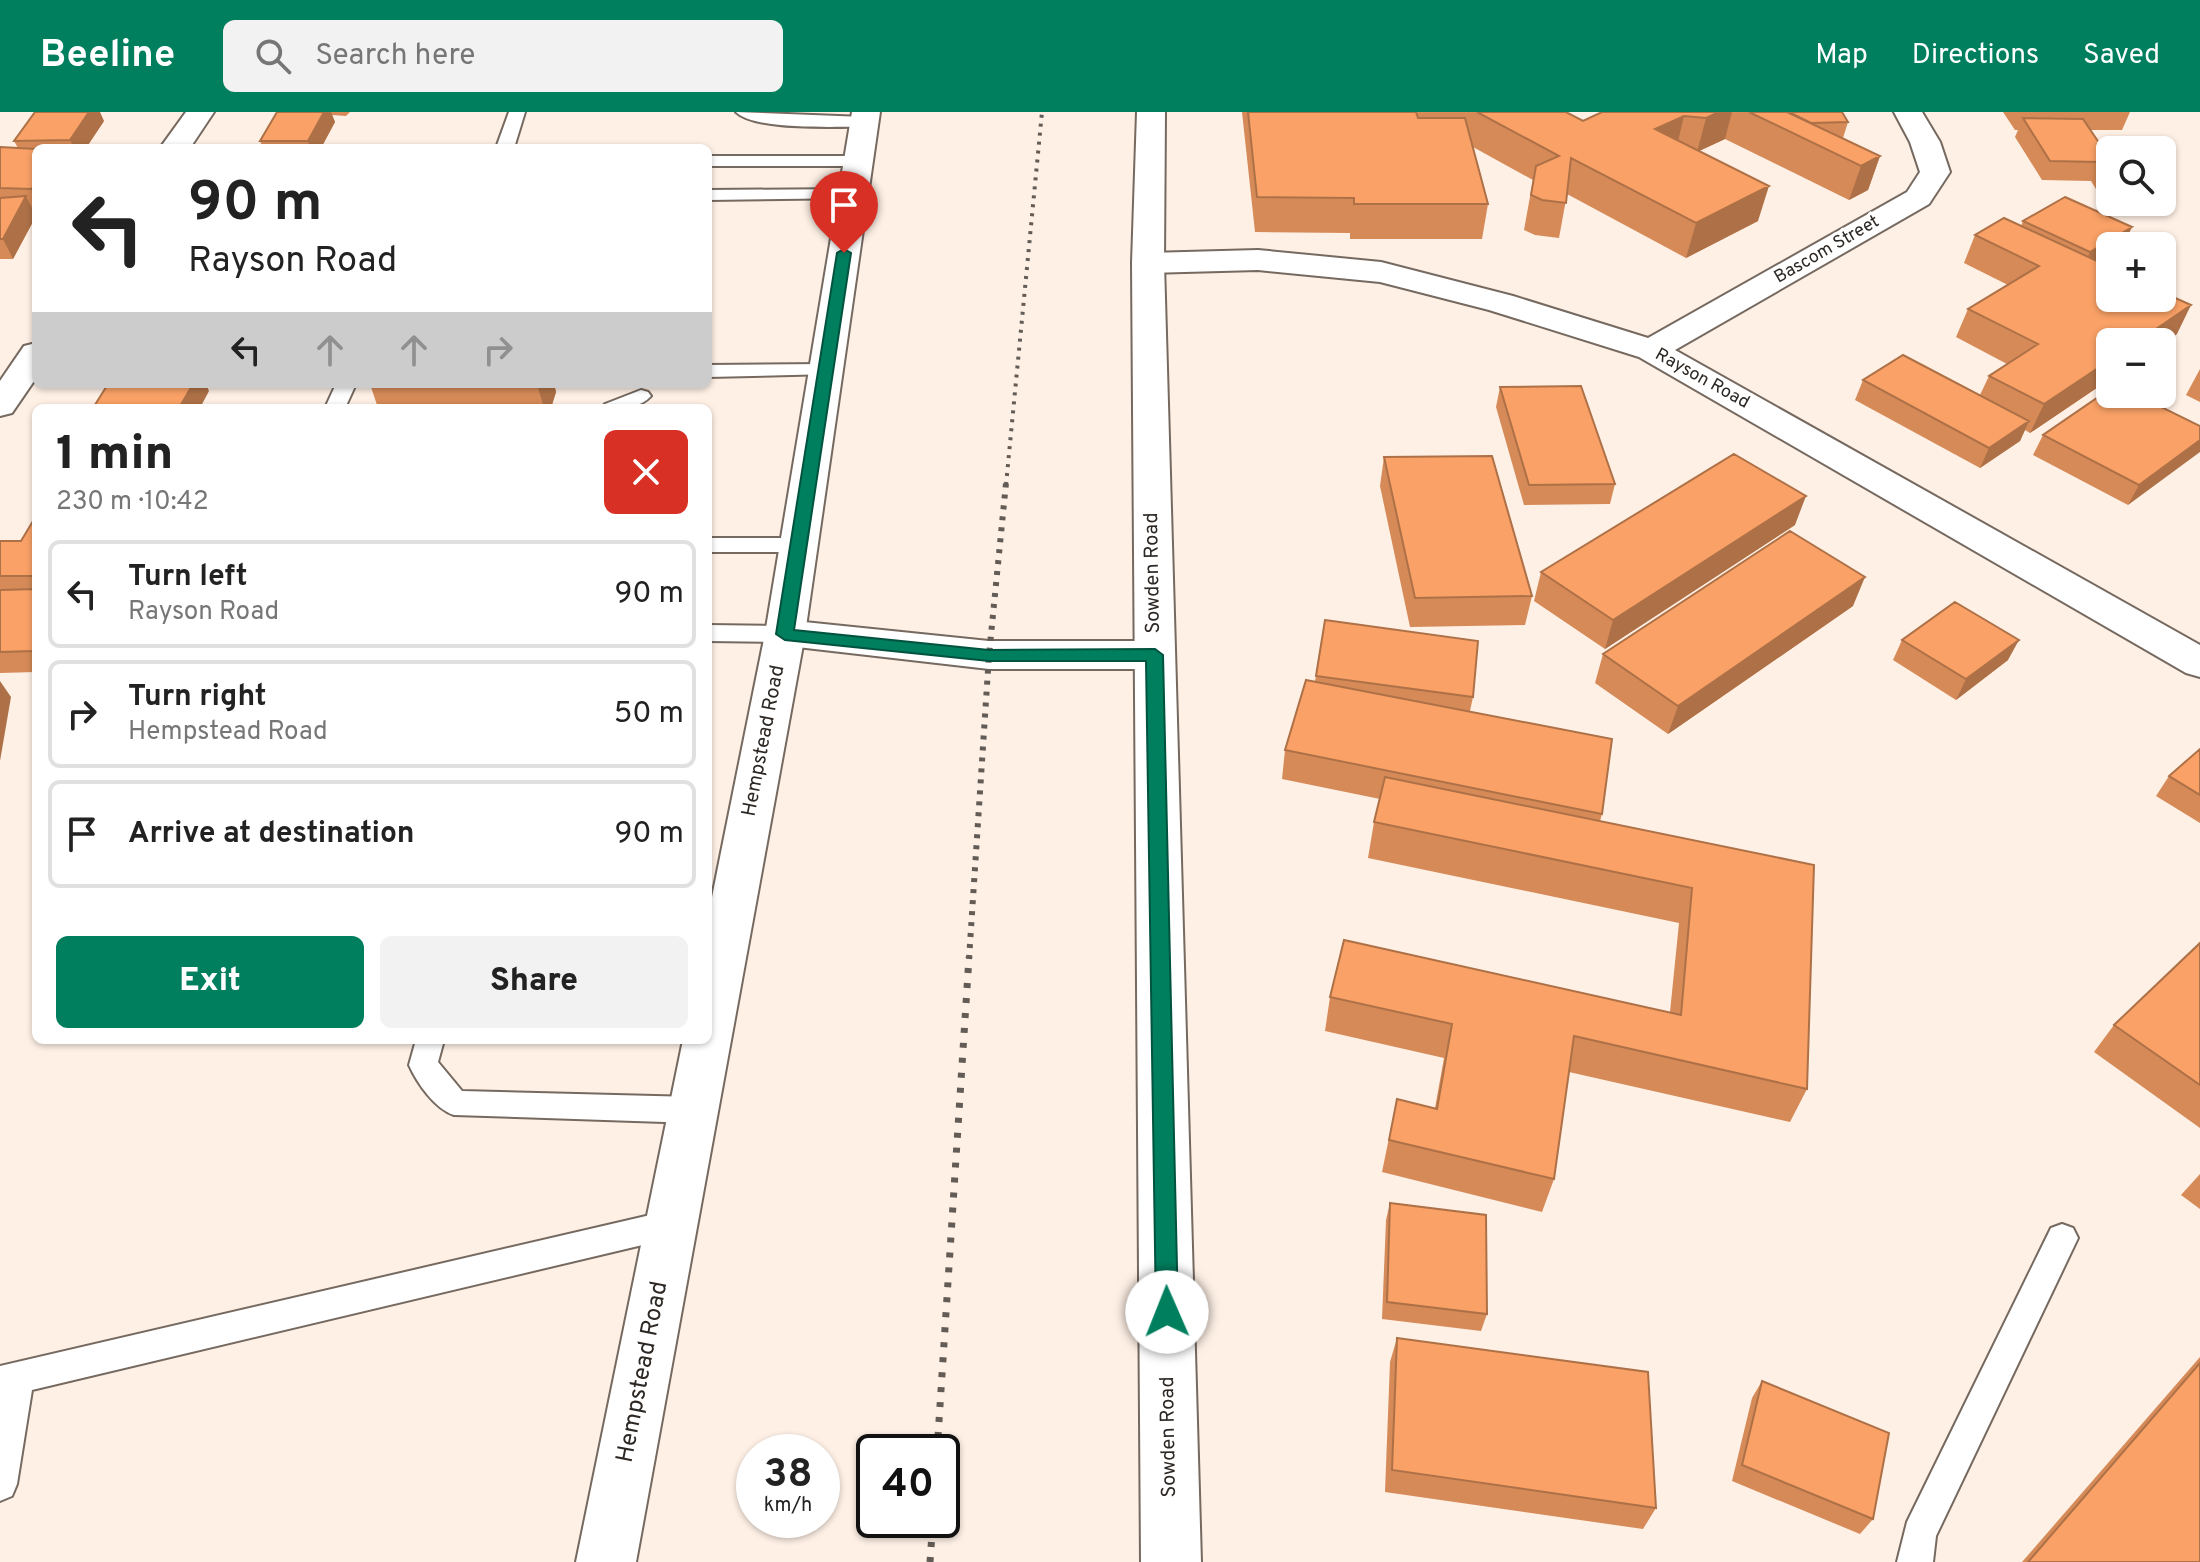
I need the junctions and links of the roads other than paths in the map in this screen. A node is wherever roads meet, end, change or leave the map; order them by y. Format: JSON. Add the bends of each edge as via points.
{"nodes":[{"id":1,"x":200,"y":112,"type":"edge"},
{"id":2,"x":517,"y":112,"type":"edge"},
{"id":3,"x":744,"y":112,"type":"edge"},
{"id":4,"x":1151,"y":112,"type":"edge"},
{"id":5,"x":1908,"y":112,"type":"edge"},
{"id":6,"x":865,"y":117,"type":"edge"},
{"id":7,"x":178,"y":144,"type":"edge"},
{"id":8,"x":506,"y":144,"type":"edge"},
{"id":9,"x":858,"y":161,"type":"junction"},
{"id":10,"x":712,"y":165,"type":"edge"},
{"id":11,"x":853,"y":194,"type":"junction"},
{"id":12,"x":712,"y":195,"type":"edge"},
{"id":13,"x":1148,"y":263,"type":"junction"},
{"id":14,"x":1651,"y":350,"type":"junction"},
{"id":15,"x":32,"y":359,"type":"edge"},
{"id":16,"x":825,"y":370,"type":"junction"},
{"id":17,"x":712,"y":371,"type":"edge"},
{"id":18,"x":641,"y":396,"type":"edge"},
{"id":19,"x":622,"y":404,"type":"edge"},
{"id":20,"x":0,"y":406,"type":"edge"},
{"id":21,"x":712,"y":545,"type":"edge"},
{"id":22,"x":798,"y":545,"type":"junction"},
{"id":23,"x":712,"y":633,"type":"edge"},
{"id":24,"x":785,"y":634,"type":"junction"},
{"id":25,"x":1155,"y":655,"type":"junction"},
{"id":26,"x":2200,"y":663,"type":"edge"},
{"id":27,"x":712,"y":1017,"type":"edge"},
{"id":28,"x":429,"y":1044,"type":"edge"},
{"id":29,"x":707,"y":1044,"type":"edge"},
{"id":30,"x":694,"y":1110,"type":"junction"},
{"id":31,"x":672,"y":1224,"type":"junction"},
{"id":32,"x":2062,"y":1238,"type":"dead end"},
{"id":33,"x":9,"y":1379,"type":"edge"},
{"id":34,"x":0,"y":1484,"type":"edge"},
{"id":35,"x":606,"y":1562,"type":"edge"},
{"id":36,"x":1171,"y":1562,"type":"edge"},
{"id":37,"x":1915,"y":1562,"type":"edge"}],
"edges":[{"from":1,"to":7,"type":"street"},
{"from":2,"to":8,"type":"lane"},
{"from":3,"to":6,"type":"lane","via":[[763,118]]},
{"from":4,"to":13,"type":"street","name":"Sowden Road"},
{"from":5,"to":14,"type":"street","name":"Bascom Street","via":[[1935,172],[1918,198]]},
{"from":6,"to":9,"type":"street","name":"Hempstead Road"},
{"from":9,"to":10,"type":"lane"},
{"from":9,"to":11,"type":"street","name":"Hempstead Road"},
{"from":11,"to":12,"type":"lane"},
{"from":11,"to":16,"type":"street","name":"Hempstead Road"},
{"from":13,"to":14,"type":"street","name":"Rayson Road","via":[[1258,260],[1381,272]]},
{"from":13,"to":25,"type":"street","name":"Sowden Road"},
{"from":14,"to":26,"type":"street","name":"Rayson Road"},
{"from":15,"to":20,"type":"street"},
{"from":16,"to":17,"type":"lane"},
{"from":16,"to":22,"type":"street","name":"Hempstead Road"},
{"from":18,"to":19,"type":"lane"},
{"from":21,"to":22,"type":"lane"},
{"from":22,"to":24,"type":"street","name":"Hempstead Road"},
{"from":23,"to":24,"type":"lane"},
{"from":24,"to":25,"type":"street","via":[[989,655]]},
{"from":24,"to":27,"type":"street","name":"Hempstead Road"},
{"from":25,"to":36,"type":"street","name":"Sowden Road"},
{"from":28,"to":30,"type":"lane","via":[[423,1065],[454,1103]]},
{"from":29,"to":30,"type":"street","name":"Hempstead Road"},
{"from":30,"to":31,"type":"street","name":"Hempstead Road"},
{"from":31,"to":33,"type":"lane"},
{"from":31,"to":35,"type":"street","name":"Hempstead Road"},
{"from":32,"to":37,"type":"lane","via":[[1919,1534]]},
{"from":33,"to":34,"type":"lane"}]}
